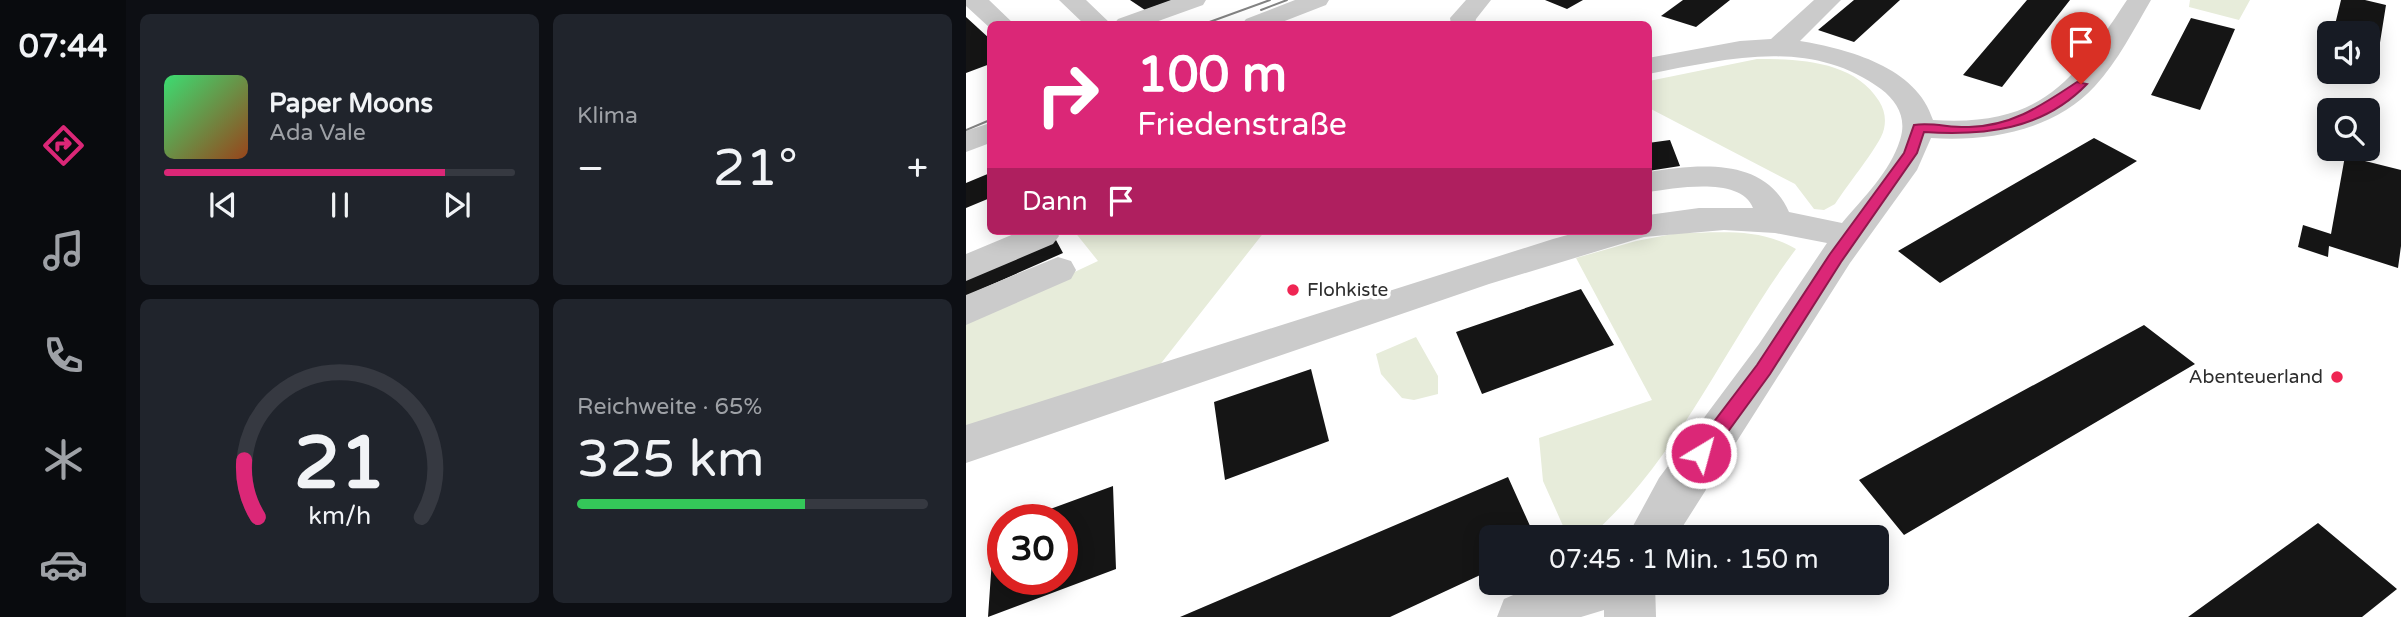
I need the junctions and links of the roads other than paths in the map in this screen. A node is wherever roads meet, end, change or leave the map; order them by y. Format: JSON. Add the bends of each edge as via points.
{"nodes":[{"id":1,"x":974,"y":0,"type":"edge"},
{"id":2,"x":1071,"y":0,"type":"edge"},
{"id":3,"x":1194,"y":0,"type":"edge"},
{"id":4,"x":1317,"y":0,"type":"edge"},
{"id":5,"x":1479,"y":0,"type":"edge"},
{"id":6,"x":1829,"y":0,"type":"edge"},
{"id":7,"x":2139,"y":0,"type":"edge"},
{"id":8,"x":998,"y":21,"type":"edge"},
{"id":9,"x":1095,"y":21,"type":"edge"},
{"id":10,"x":1135,"y":21,"type":"edge"},
{"id":11,"x":1263,"y":21,"type":"edge"},
{"id":12,"x":1462,"y":21,"type":"edge"},
{"id":13,"x":1780,"y":45,"type":"junction"},
{"id":14,"x":1652,"y":65,"type":"edge"},
{"id":15,"x":1919,"y":128,"type":"junction"},
{"id":16,"x":987,"y":133,"type":"edge"},
{"id":17,"x":966,"y":142,"type":"edge"},
{"id":18,"x":1652,"y":182,"type":"edge"},
{"id":19,"x":1775,"y":219,"type":"junction"},
{"id":20,"x":1652,"y":226,"type":"edge"},
{"id":21,"x":1613,"y":235,"type":"edge"},
{"id":22,"x":1041,"y":236,"type":"dead end"},
{"id":23,"x":1850,"y":237,"type":"junction"},
{"id":24,"x":966,"y":268,"type":"edge"},
{"id":25,"x":1058,"y":270,"type":"dead end"},
{"id":26,"x":966,"y":311,"type":"edge"},
{"id":27,"x":966,"y":444,"type":"edge"},
{"id":28,"x":1657,"y":525,"type":"edge"},
{"id":29,"x":1572,"y":595,"type":"edge"},
{"id":30,"x":1630,"y":595,"type":"edge"},
{"id":31,"x":1523,"y":617,"type":"edge"},
{"id":32,"x":1630,"y":617,"type":"edge"}],
"edges":[{"from":1,"to":8,"type":"street"},
{"from":2,"to":9,"type":"street"},
{"from":3,"to":10,"type":"street"},
{"from":4,"to":11,"type":"street"},
{"from":5,"to":12,"type":"street"},
{"from":6,"to":13,"type":"street"},
{"from":7,"to":15,"type":"street","via":[[2081,84],[2034,117],[1968,131]]},
{"from":13,"to":14,"type":"street"},
{"from":13,"to":15,"type":"street","via":[[1822,50],[1862,65],[1894,84],[1914,107]]},
{"from":15,"to":23,"type":"street","via":[[1910,153]]},
{"from":16,"to":17,"type":"street"},
{"from":18,"to":19,"type":"street","via":[[1736,180],[1763,194]]},
{"from":19,"to":20,"type":"street","via":[[1672,221]]},
{"from":19,"to":23,"type":"street"},
{"from":21,"to":27,"type":"street","via":[[1480,273]]},
{"from":22,"to":24,"type":"street"},
{"from":23,"to":28,"type":"street","via":[[1763,370],[1685,474]]},
{"from":25,"to":26,"type":"street"},
{"from":29,"to":31,"type":"street"},
{"from":30,"to":32,"type":"street"}]}
